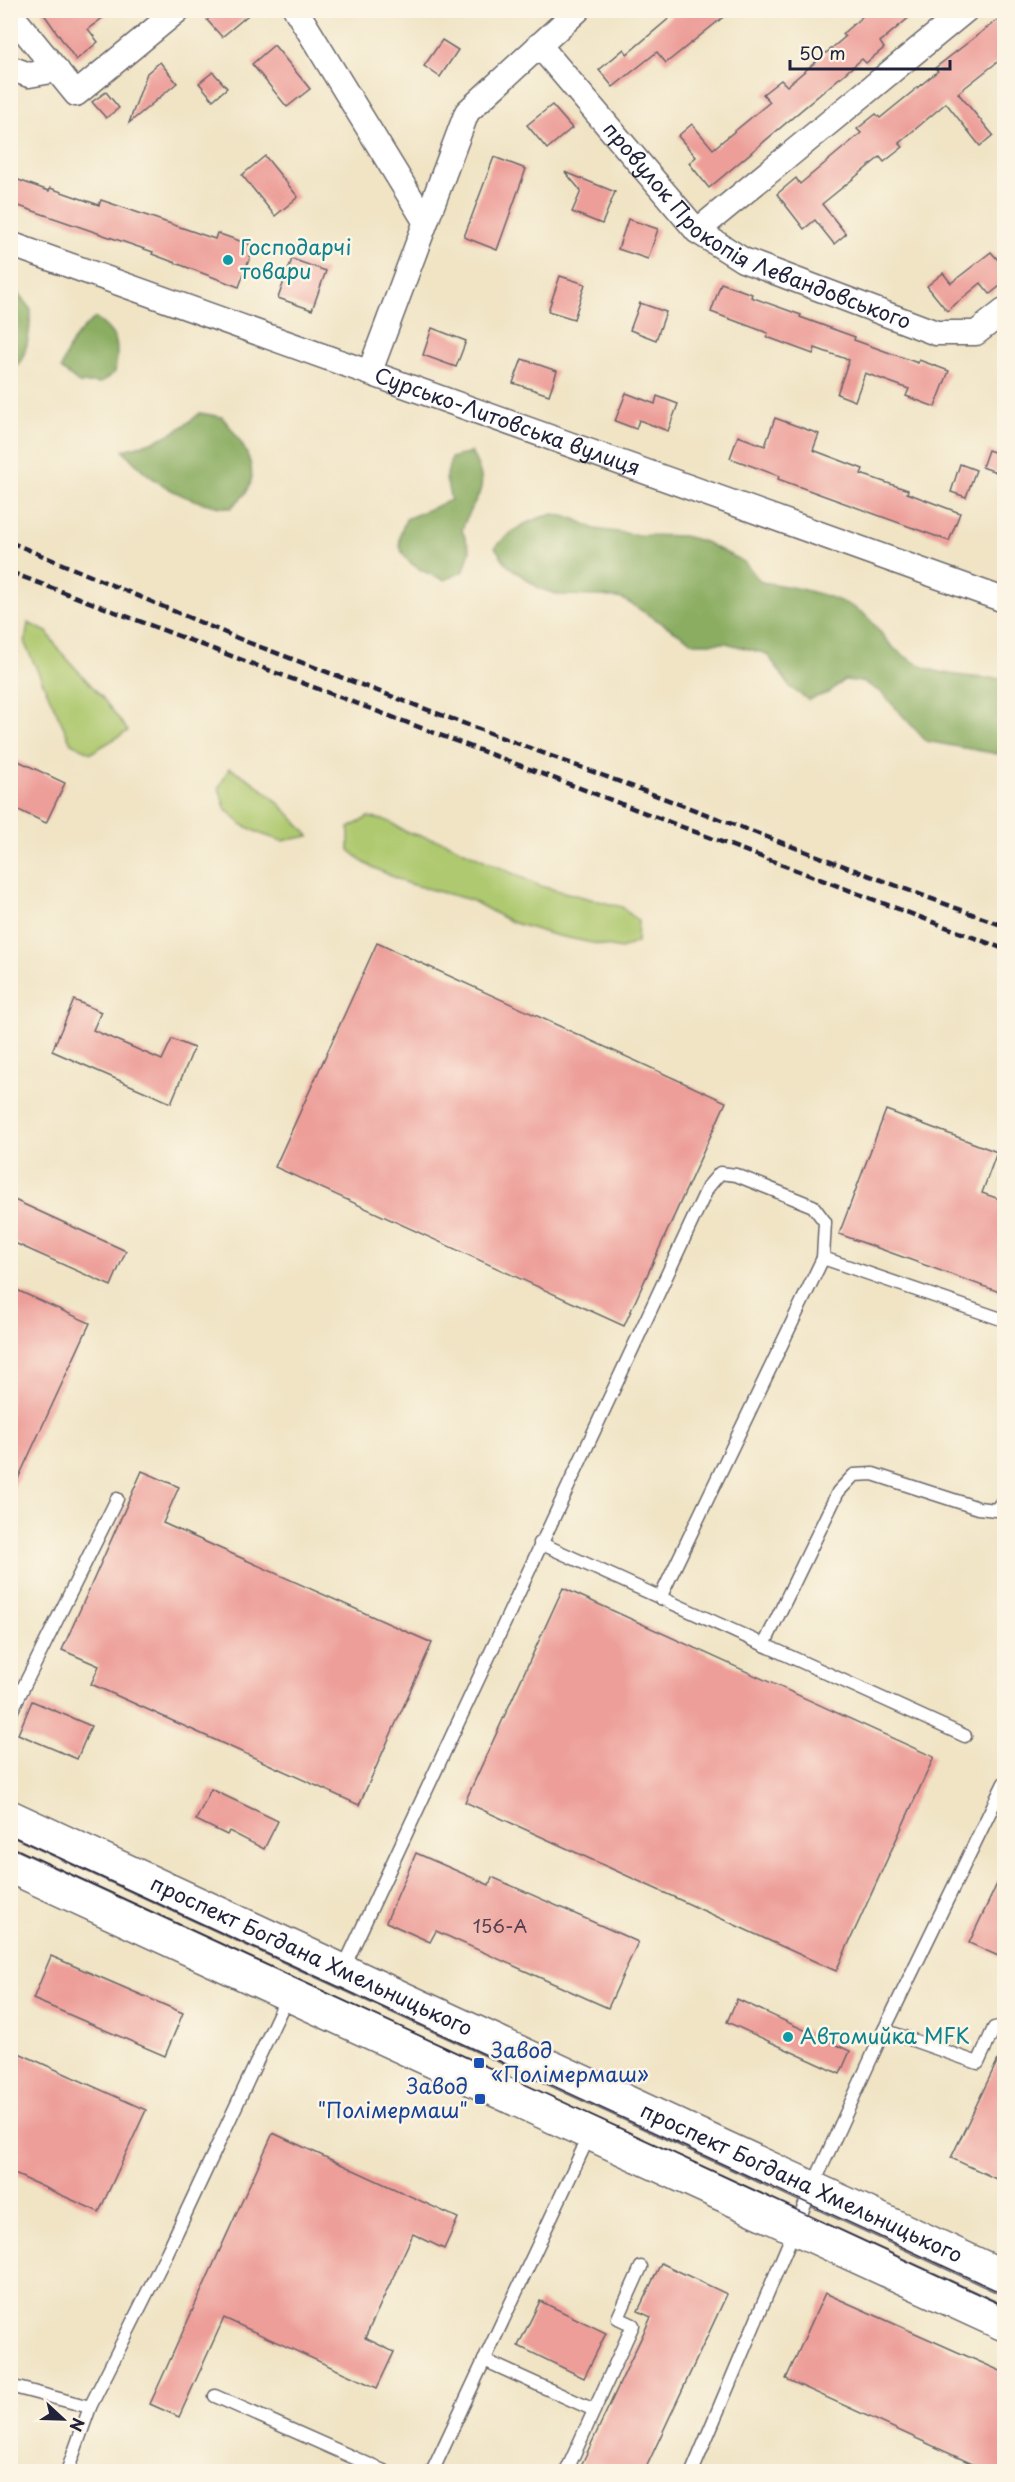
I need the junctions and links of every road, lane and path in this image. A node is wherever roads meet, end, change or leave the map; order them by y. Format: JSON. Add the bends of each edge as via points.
{"nodes":[{"id":1,"x":178,"y":10,"type":"edge"},
{"id":2,"x":296,"y":10,"type":"edge"},
{"id":3,"x":578,"y":10,"type":"edge"},
{"id":4,"x":966,"y":10,"type":"edge"},
{"id":5,"x":10,"y":13,"type":"edge"},
{"id":6,"x":539,"y":45,"type":"junction"},
{"id":7,"x":10,"y":68,"type":"edge"},
{"id":8,"x":57,"y":70,"type":"junction"},
{"id":9,"x":425,"y":221,"type":"junction"},
{"id":10,"x":698,"y":231,"type":"junction"},
{"id":11,"x":10,"y":244,"type":"edge"},
{"id":12,"x":1005,"y":311,"type":"edge"},
{"id":13,"x":370,"y":371,"type":"junction"},
{"id":14,"x":1005,"y":600,"type":"edge"},
{"id":15,"x":823,"y":1258,"type":"junction"},
{"id":16,"x":1005,"y":1320,"type":"edge"},
{"id":17,"x":117,"y":1499,"type":"dead end"},
{"id":18,"x":1005,"y":1499,"type":"edge"},
{"id":19,"x":540,"y":1543,"type":"junction"},
{"id":20,"x":660,"y":1598,"type":"junction"},
{"id":21,"x":764,"y":1645,"type":"junction"},
{"id":22,"x":10,"y":1714,"type":"edge"},
{"id":23,"x":965,"y":1737,"type":"dead end"},
{"id":24,"x":1005,"y":1783,"type":"edge"},
{"id":25,"x":10,"y":1817,"type":"edge"},
{"id":26,"x":10,"y":1866,"type":"edge"},
{"id":27,"x":343,"y":1970,"type":"junction"},
{"id":28,"x":289,"y":1994,"type":"junction"},
{"id":29,"x":1005,"y":2026,"type":"edge"},
{"id":30,"x":884,"y":2030,"type":"junction"},
{"id":31,"x":590,"y":2133,"type":"junction"},
{"id":32,"x":812,"y":2188,"type":"junction"},
{"id":33,"x":795,"y":2228,"type":"junction"},
{"id":34,"x":641,"y":2267,"type":"dead end"},
{"id":35,"x":1005,"y":2277,"type":"edge"},
{"id":36,"x":1005,"y":2324,"type":"edge"},
{"id":37,"x":484,"y":2360,"type":"junction"},
{"id":38,"x":10,"y":2386,"type":"edge"},
{"id":39,"x":215,"y":2396,"type":"dead end"},
{"id":40,"x":90,"y":2407,"type":"junction"},
{"id":41,"x":594,"y":2410,"type":"junction"},
{"id":42,"x":67,"y":2472,"type":"edge"},
{"id":43,"x":386,"y":2472,"type":"edge"},
{"id":44,"x":432,"y":2472,"type":"edge"},
{"id":45,"x":566,"y":2472,"type":"edge"},
{"id":46,"x":692,"y":2472,"type":"edge"}],
"edges":[{"from":1,"to":8,"type":"street","via":[[76,94]]},
{"from":2,"to":9,"type":"street"},
{"from":3,"to":6,"type":"street"},
{"from":4,"to":10,"type":"street"},
{"from":5,"to":8,"type":"street"},
{"from":6,"to":9,"type":"street","via":[[467,112]]},
{"from":6,"to":10,"type":"street","name":"провулок Прокопія Левандовського"},
{"from":7,"to":8,"type":"street","via":[[29,75]]},
{"from":9,"to":13,"type":"street"},
{"from":10,"to":12,"type":"street","name":"провулок Прокопія Левандовського","via":[[743,260],[936,333],[976,333]]},
{"from":11,"to":13,"type":"street","name":"Сурсько-Литовська вулиця"},
{"from":13,"to":14,"type":"street","name":"Сурсько-Литовська вулиця"},
{"from":15,"to":16,"type":"lane"},
{"from":15,"to":19,"type":"lane","via":[[825,1222],[813,1206],[736,1175],[720,1173],[708,1187]]},
{"from":15,"to":20,"type":"lane"},
{"from":17,"to":22,"type":"lane"},
{"from":18,"to":21,"type":"lane","via":[[996,1510],[978,1508],[873,1474],[854,1475],[838,1492]]},
{"from":19,"to":20,"type":"lane"},
{"from":19,"to":27,"type":"lane"},
{"from":20,"to":21,"type":"lane"},
{"from":21,"to":23,"type":"lane"},
{"from":24,"to":30,"type":"lane"},
{"from":25,"to":27,"type":"main road","name":"проспект Богдана Хмельницького"},
{"from":26,"to":28,"type":"main road","name":"проспект Богдана Хмельницького"},
{"from":27,"to":32,"type":"main road","name":"проспект Богдана Хмельницького"},
{"from":28,"to":31,"type":"main road","name":"проспект Богдана Хмельницького"},
{"from":28,"to":40,"type":"lane"},
{"from":29,"to":30,"type":"lane","via":[[994,2028],[978,2063]]},
{"from":30,"to":32,"type":"lane"},
{"from":31,"to":33,"type":"main road","name":"проспект Богдана Хмельницького"},
{"from":31,"to":37,"type":"lane"},
{"from":32,"to":33,"type":"lane"},
{"from":32,"to":35,"type":"main road","name":"проспект Богдана Хмельницького"},
{"from":33,"to":36,"type":"main road","name":"проспект Богдана Хмельницького"},
{"from":33,"to":46,"type":"lane"},
{"from":34,"to":41,"type":"lane","via":[[618,2318],[633,2325]]},
{"from":37,"to":41,"type":"lane"},
{"from":37,"to":44,"type":"lane"},
{"from":38,"to":40,"type":"lane"},
{"from":39,"to":43,"type":"lane"},
{"from":40,"to":42,"type":"lane"},
{"from":41,"to":45,"type":"lane"}]}
